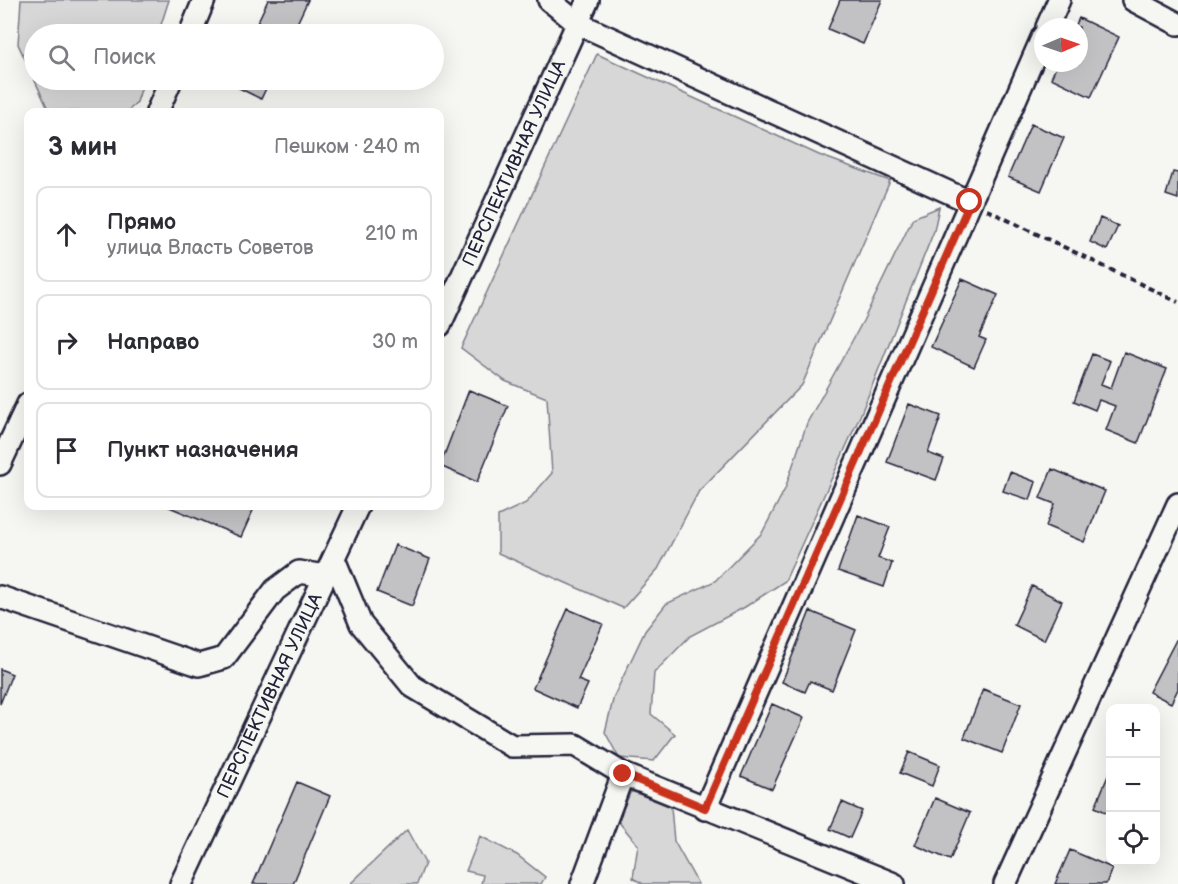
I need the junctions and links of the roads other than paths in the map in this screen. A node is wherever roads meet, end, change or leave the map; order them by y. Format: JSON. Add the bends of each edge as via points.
{"nodes":[{"id":1,"x":204,"y":0,"type":"edge"},
{"id":2,"x":549,"y":0,"type":"edge"},
{"id":3,"x":588,"y":0,"type":"edge"},
{"id":4,"x":1059,"y":0,"type":"edge"},
{"id":5,"x":1133,"y":0,"type":"edge"},
{"id":6,"x":1051,"y":18,"type":"edge"},
{"id":7,"x":578,"y":23,"type":"junction"},
{"id":8,"x":194,"y":24,"type":"edge"},
{"id":9,"x":1178,"y":24,"type":"edge"},
{"id":10,"x":1034,"y":56,"type":"edge"},
{"id":11,"x":167,"y":90,"type":"edge"},
{"id":12,"x":159,"y":108,"type":"edge"},
{"id":13,"x":970,"y":202,"type":"junction"},
{"id":14,"x":444,"y":316,"type":"edge"},
{"id":15,"x":24,"y":413,"type":"edge"},
{"id":16,"x":0,"y":464,"type":"edge"},
{"id":17,"x":1178,"y":504,"type":"edge"},
{"id":18,"x":356,"y":510,"type":"edge"},
{"id":19,"x":330,"y":568,"type":"junction"},
{"id":20,"x":0,"y":597,"type":"edge"},
{"id":21,"x":623,"y":774,"type":"junction"},
{"id":22,"x":705,"y":808,"type":"junction"},
{"id":23,"x":837,"y":861,"type":"junction"},
{"id":24,"x":181,"y":884,"type":"edge"},
{"id":25,"x":582,"y":884,"type":"edge"},
{"id":26,"x":848,"y":884,"type":"edge"},
{"id":27,"x":894,"y":884,"type":"edge"},
{"id":28,"x":1005,"y":884,"type":"edge"}],
"edges":[{"from":1,"to":8,"type":"street"},
{"from":2,"to":7,"type":"street"},
{"from":3,"to":7,"type":"street","name":"ПЕРСПЕКТИВНАЯ УЛИЦА"},
{"from":4,"to":6,"type":"street"},
{"from":5,"to":9,"type":"street"},
{"from":7,"to":13,"type":"street"},
{"from":7,"to":14,"type":"street","name":"ПЕРСПЕКТИВНАЯ УЛИЦА"},
{"from":10,"to":13,"type":"street"},
{"from":11,"to":12,"type":"street"},
{"from":13,"to":22,"type":"street"},
{"from":15,"to":16,"type":"street"},
{"from":17,"to":28,"type":"street"},
{"from":18,"to":19,"type":"street","name":"ПЕРСПЕКТИВНАЯ УЛИЦА"},
{"from":19,"to":20,"type":"street","via":[[299,572],[275,590],[224,658],[199,665]]},
{"from":19,"to":21,"type":"street","via":[[361,624],[412,686],[512,746],[575,745]]},
{"from":19,"to":24,"type":"street","name":"ПЕРСПЕКТИВНАЯ УЛИЦА"},
{"from":21,"to":22,"type":"street"},
{"from":21,"to":25,"type":"street"},
{"from":22,"to":23,"type":"street"},
{"from":23,"to":26,"type":"street"},
{"from":23,"to":27,"type":"street"}]}
